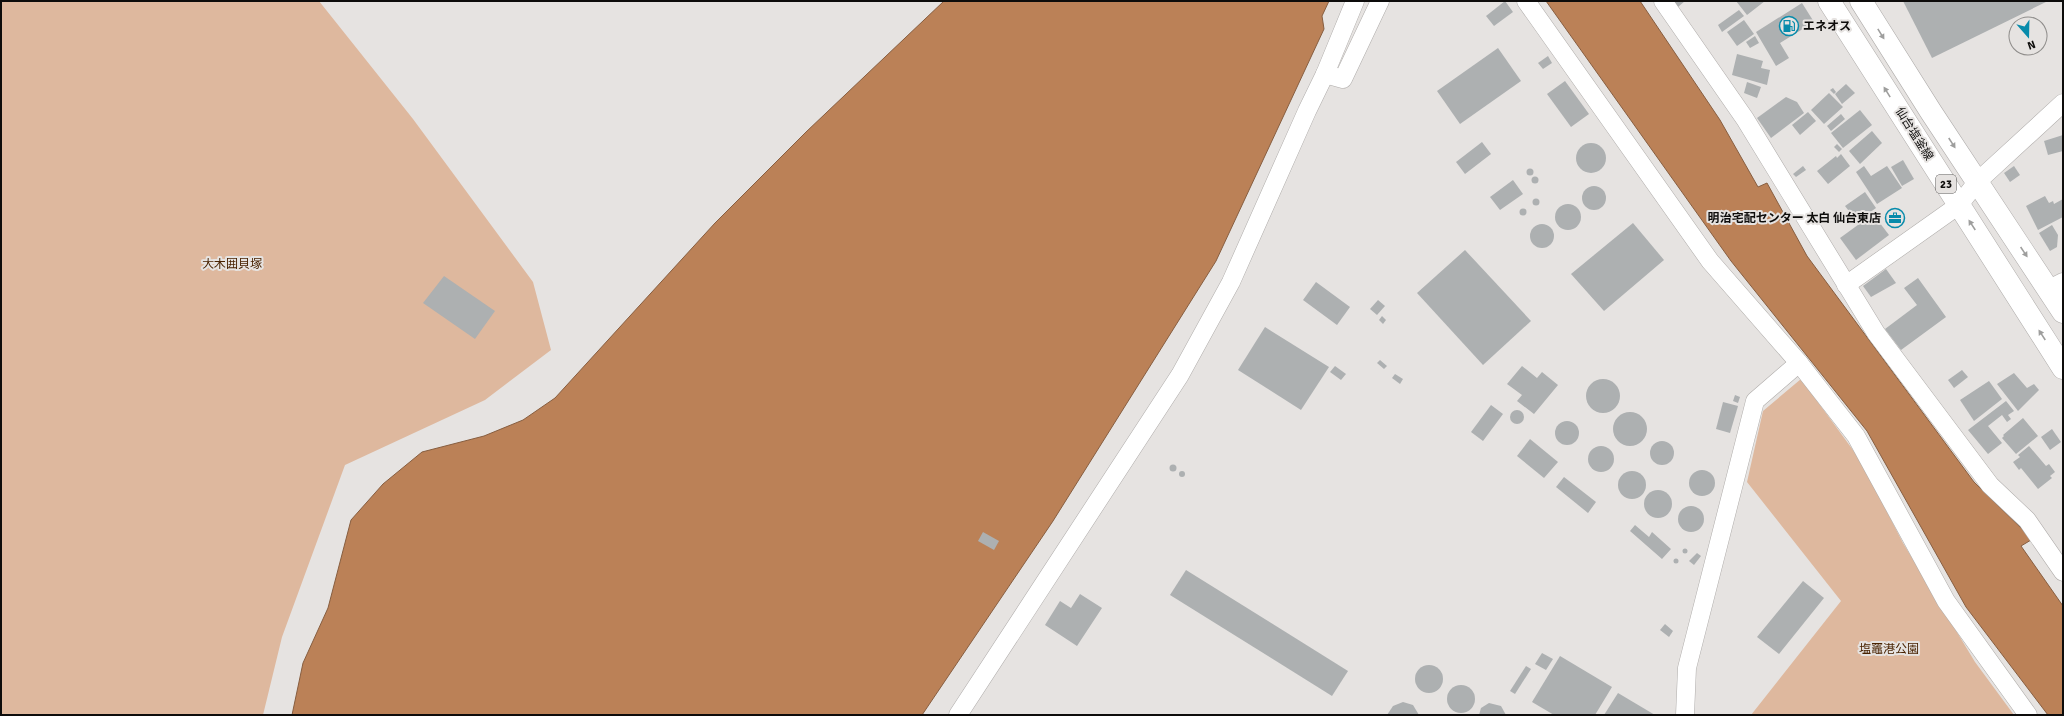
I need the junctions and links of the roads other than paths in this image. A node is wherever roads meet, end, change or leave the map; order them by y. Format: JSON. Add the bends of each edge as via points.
{"nodes":[{"id":1,"x":1380,"y":1,"type":"edge"},
{"id":2,"x":1526,"y":1,"type":"edge"},
{"id":3,"x":1663,"y":1,"type":"edge"},
{"id":4,"x":1829,"y":1,"type":"edge"},
{"id":5,"x":1861,"y":1,"type":"edge"},
{"id":6,"x":1353,"y":5,"type":"edge"},
{"id":7,"x":1325,"y":74,"type":"junction"},
{"id":8,"x":2063,"y":103,"type":"edge"},
{"id":9,"x":1977,"y":182,"type":"junction"},
{"id":10,"x":1959,"y":205,"type":"junction"},
{"id":11,"x":1846,"y":285,"type":"junction"},
{"id":12,"x":2056,"y":285,"type":"edge"},
{"id":13,"x":2063,"y":312,"type":"edge"},
{"id":14,"x":1799,"y":363,"type":"junction"},
{"id":15,"x":2063,"y":368,"type":"edge"},
{"id":16,"x":2063,"y":572,"type":"edge"},
{"id":17,"x":958,"y":715,"type":"edge"},
{"id":18,"x":1685,"y":715,"type":"edge"},
{"id":19,"x":2028,"y":715,"type":"edge"}],
"edges":[{"from":1,"to":7,"type":"street","via":[[1342,79]]},
{"from":2,"to":14,"type":"street","via":[[1710,260]]},
{"from":3,"to":11,"type":"street","via":[[1745,120]]},
{"from":10,"to":4,"type":"main road","name":"仙台塩釜線","number":"23","one_way":true},
{"from":5,"to":9,"type":"main road","number":"23","one_way":true},
{"from":6,"to":7,"type":"street"},
{"from":7,"to":17,"type":"street","via":[[1231,282],[1180,375]]},
{"from":8,"to":9,"type":"street"},
{"from":9,"to":10,"type":"street"},
{"from":9,"to":12,"type":"main road","number":"23","one_way":true},
{"from":10,"to":11,"type":"street"},
{"from":15,"to":10,"type":"main road","name":"仙台塩釜線","number":"23","one_way":true},
{"from":11,"to":16,"type":"street","via":[[1876,333],[1990,485],[2027,520]]},
{"from":12,"to":13,"type":"main road","number":"23"},
{"from":14,"to":18,"type":"street","via":[[1755,401],[1687,668]]},
{"from":14,"to":19,"type":"street","via":[[1856,436],[1946,601]]}]}
